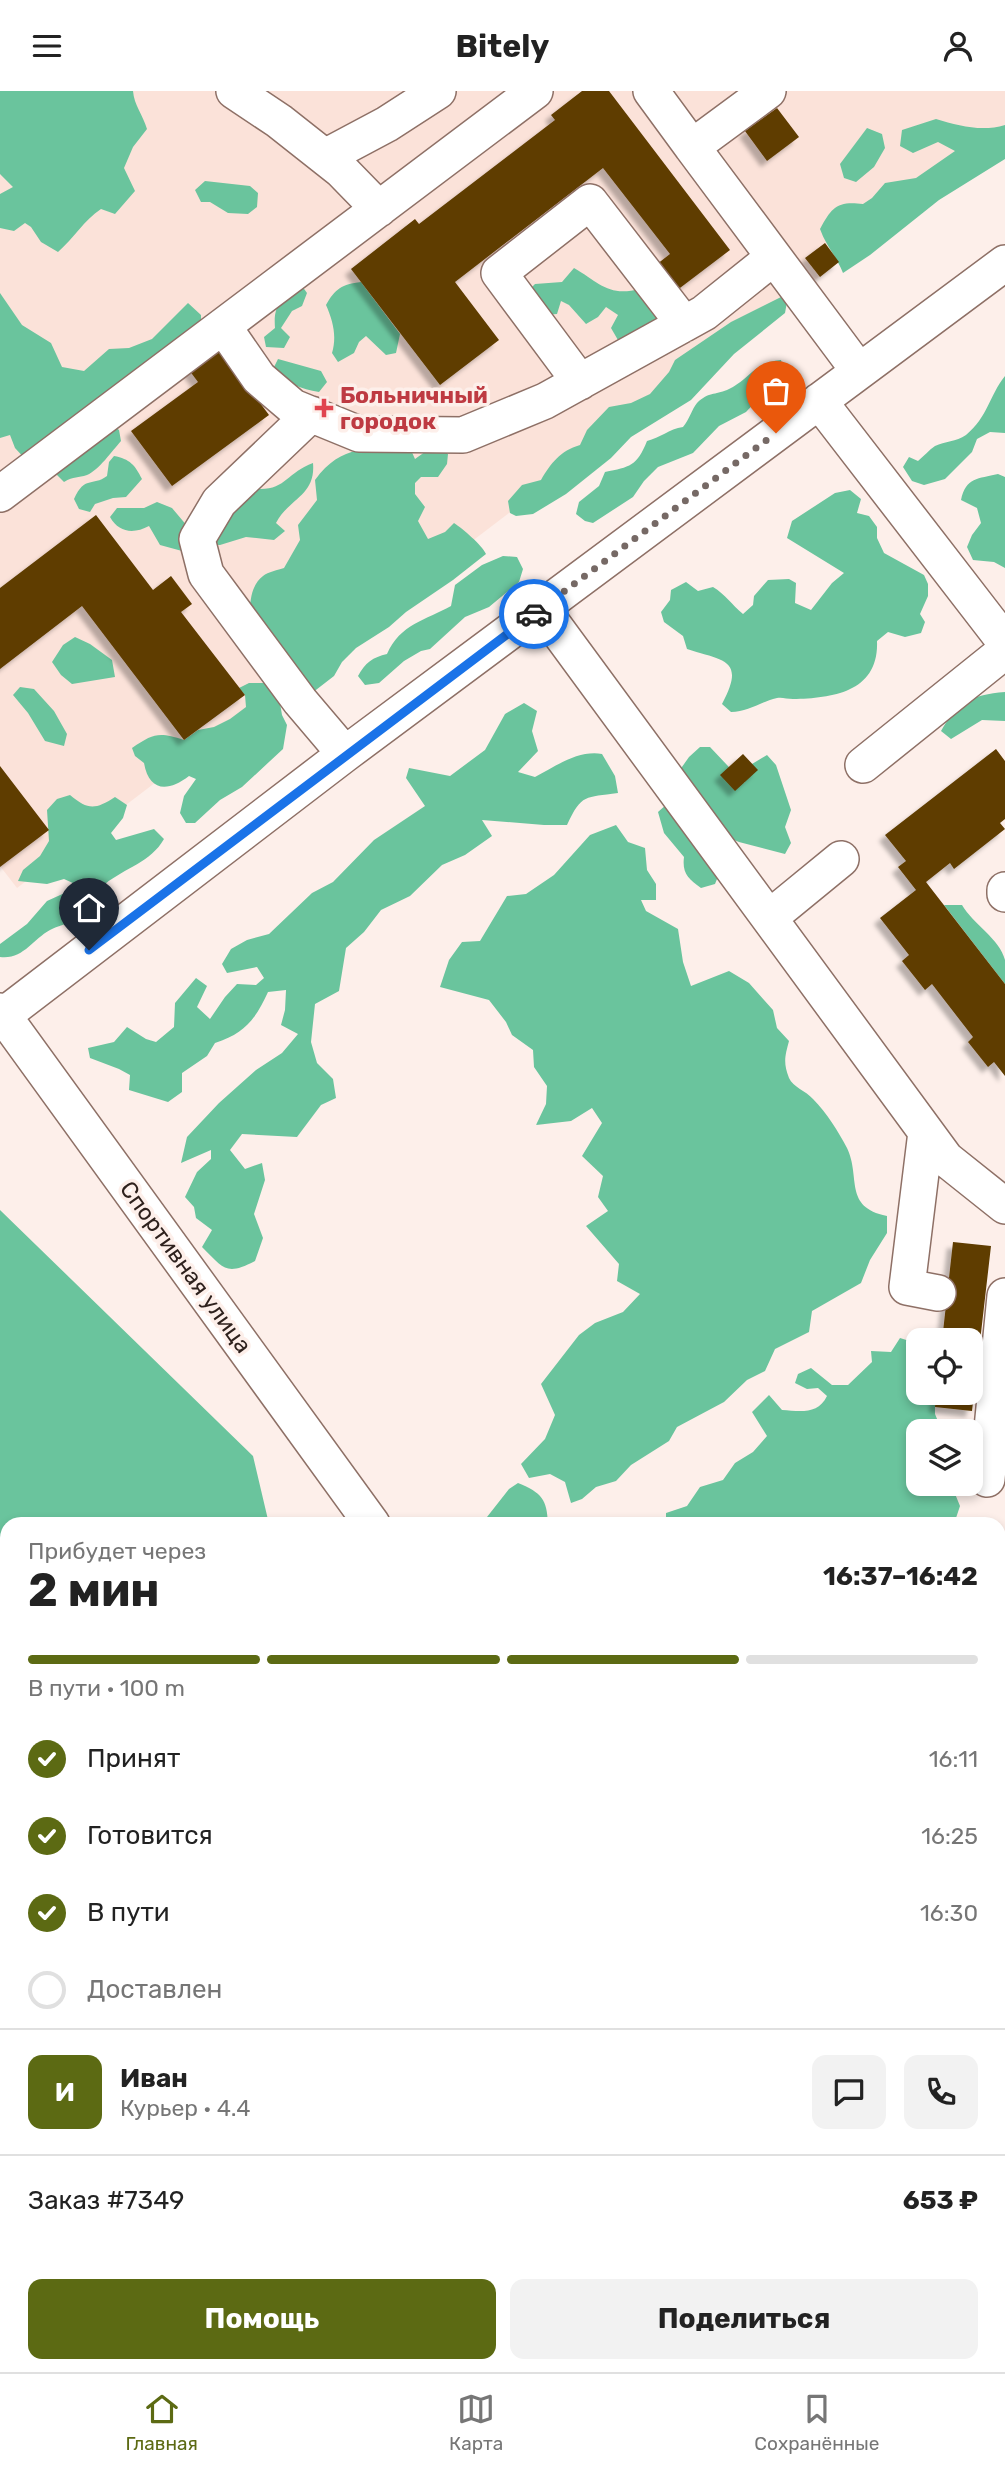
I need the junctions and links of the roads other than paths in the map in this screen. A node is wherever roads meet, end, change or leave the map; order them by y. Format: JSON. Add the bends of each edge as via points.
{"nodes":[{"id":1,"x":234,"y":91,"type":"edge"},
{"id":2,"x":438,"y":91,"type":"edge"},
{"id":3,"x":535,"y":91,"type":"edge"},
{"id":4,"x":651,"y":91,"type":"edge"},
{"id":5,"x":768,"y":91,"type":"edge"},
{"id":6,"x":692,"y":147,"type":"junction"},
{"id":7,"x":325,"y":157,"type":"junction"},
{"id":8,"x":379,"y":209,"type":"junction"},
{"id":9,"x":774,"y":257,"type":"junction"},
{"id":10,"x":1005,"y":263,"type":"edge"},
{"id":11,"x":684,"y":324,"type":"junction"},
{"id":12,"x":223,"y":326,"type":"junction"},
{"id":13,"x":859,"y":371,"type":"junction"},
{"id":14,"x":580,"y":382,"type":"junction"},
{"id":15,"x":819,"y":401,"type":"junction"},
{"id":16,"x":311,"y":414,"type":"junction"},
{"id":17,"x":3,"y":484,"type":"edge"},
{"id":18,"x":542,"y":608,"type":"junction"},
{"id":19,"x":1005,"y":642,"type":"edge"},
{"id":20,"x":1005,"y":651,"type":"edge"},
{"id":21,"x":345,"y":754,"type":"junction"},
{"id":22,"x":863,"y":765,"type":"dead end"},
{"id":23,"x":841,"y":859,"type":"dead end"},
{"id":24,"x":769,"y":918,"type":"junction"},
{"id":25,"x":1,"y":1014,"type":"edge"},
{"id":26,"x":926,"y":1132,"type":"junction"},
{"id":27,"x":1005,"y":1206,"type":"edge"},
{"id":28,"x":938,"y":1293,"type":"dead end"},
{"id":29,"x":1005,"y":1296,"type":"edge"},
{"id":30,"x":987,"y":1479,"type":"dead end"},
{"id":31,"x":367,"y":1517,"type":"edge"}],
"edges":[{"from":1,"to":7,"type":"street"},
{"from":2,"to":7,"type":"street"},
{"from":3,"to":8,"type":"street"},
{"from":4,"to":6,"type":"street"},
{"from":5,"to":6,"type":"street"},
{"from":6,"to":9,"type":"street"},
{"from":7,"to":8,"type":"street"},
{"from":8,"to":12,"type":"street"},
{"from":9,"to":11,"type":"street"},
{"from":9,"to":13,"type":"street"},
{"from":10,"to":13,"type":"street"},
{"from":11,"to":14,"type":"street"},
{"from":11,"to":14,"type":"street","via":[[590,202],[499,273]]},
{"from":12,"to":16,"type":"street","via":[[259,378],[293,407]]},
{"from":12,"to":17,"type":"street"},
{"from":13,"to":15,"type":"street"},
{"from":14,"to":16,"type":"street","via":[[463,435],[359,434]]},
{"from":15,"to":18,"type":"street"},
{"from":15,"to":19,"type":"street"},
{"from":16,"to":21,"type":"street","via":[[219,502],[197,540],[206,574]]},
{"from":18,"to":21,"type":"street"},
{"from":18,"to":24,"type":"street"},
{"from":20,"to":22,"type":"street"},
{"from":21,"to":25,"type":"street"},
{"from":23,"to":24,"type":"street"},
{"from":24,"to":26,"type":"street"},
{"from":25,"to":31,"type":"street","name":"Спортивная улица"},
{"from":26,"to":27,"type":"street","via":[[946,1159]]},
{"from":26,"to":28,"type":"street","via":[[907,1287]]},
{"from":29,"to":30,"type":"street"}]}
